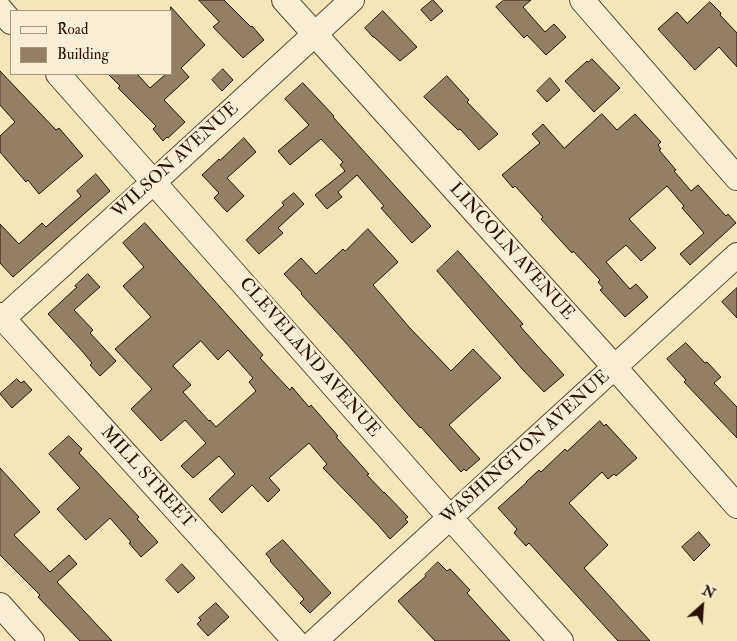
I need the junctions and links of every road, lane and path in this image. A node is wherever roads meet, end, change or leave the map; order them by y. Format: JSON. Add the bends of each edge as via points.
{"nodes":[{"id":1,"x":284,"y":0,"type":"edge"},
{"id":2,"x":352,"y":0,"type":"edge"},
{"id":3,"x":582,"y":0,"type":"edge"},
{"id":4,"x":0,"y":9,"type":"edge"},
{"id":5,"x":10,"y":21,"type":"edge"},
{"id":6,"x":315,"y":34,"type":"junction"},
{"id":7,"x":59,"y":75,"type":"edge"},
{"id":8,"x":737,"y":178,"type":"edge"},
{"id":9,"x":154,"y":182,"type":"junction"},
{"id":10,"x":737,"y":255,"type":"edge"},
{"id":11,"x":1,"y":318,"type":"edge"},
{"id":12,"x":614,"y":368,"type":"junction"},
{"id":13,"x":737,"y":506,"type":"edge"},
{"id":14,"x":450,"y":517,"type":"junction"},
{"id":15,"x":0,"y":605,"type":"edge"},
{"id":16,"x":32,"y":641,"type":"edge"},
{"id":17,"x":295,"y":641,"type":"edge"},
{"id":18,"x":315,"y":641,"type":"edge"},
{"id":19,"x":561,"y":641,"type":"edge"}],
"edges":[{"from":1,"to":6,"type":"street","name":"LINCOLN AVENUE"},
{"from":2,"to":6,"type":"street","name":"WILSON AVENUE"},
{"from":3,"to":8,"type":"street"},
{"from":4,"to":5,"type":"street"},
{"from":6,"to":9,"type":"street","name":"WILSON AVENUE"},
{"from":6,"to":12,"type":"street","name":"LINCOLN AVENUE"},
{"from":7,"to":9,"type":"street","name":"CLEVELAND AVENUE"},
{"from":9,"to":11,"type":"street","name":"WILSON AVENUE"},
{"from":9,"to":14,"type":"street","name":"CLEVELAND AVENUE"},
{"from":10,"to":12,"type":"street","name":"WASHINGTON AVENUE"},
{"from":11,"to":17,"type":"street","name":"MILL STREET"},
{"from":12,"to":13,"type":"street","name":"LINCOLN AVENUE"},
{"from":12,"to":14,"type":"street","name":"WASHINGTON AVENUE"},
{"from":14,"to":18,"type":"street","name":"WASHINGTON AVENUE"},
{"from":14,"to":19,"type":"street","name":"CLEVELAND AVENUE"},
{"from":15,"to":16,"type":"street"}]}
